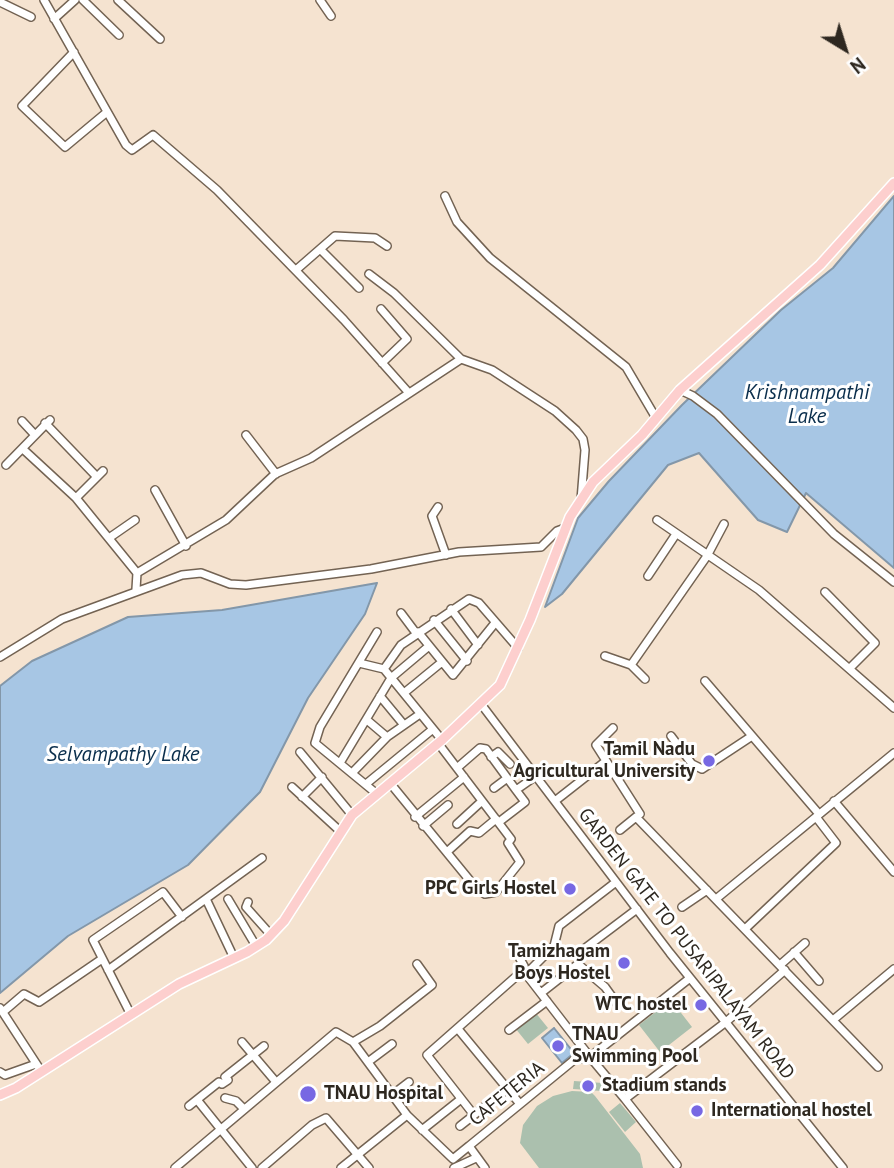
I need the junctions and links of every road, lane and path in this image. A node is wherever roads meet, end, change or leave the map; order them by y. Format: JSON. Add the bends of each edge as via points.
{"nodes":[{"id":1,"x":44,"y":0,"type":"edge"},
{"id":2,"x":75,"y":0,"type":"edge"},
{"id":3,"x":83,"y":0,"type":"edge"},
{"id":4,"x":118,"y":0,"type":"edge"},
{"id":5,"x":320,"y":0,"type":"edge"},
{"id":6,"x":0,"y":2,"type":"edge"},
{"id":7,"x":331,"y":16,"type":"dead end"},
{"id":8,"x":31,"y":18,"type":"dead end"},
{"id":9,"x":54,"y":19,"type":"junction"},
{"id":10,"x":119,"y":35,"type":"dead end"},
{"id":11,"x":160,"y":39,"type":"dead end"},
{"id":12,"x":74,"y":52,"type":"junction"},
{"id":13,"x":107,"y":112,"type":"junction"},
{"id":14,"x":894,"y":183,"type":"edge"},
{"id":15,"x":445,"y":196,"type":"dead end"},
{"id":16,"x":387,"y":246,"type":"dead end"},
{"id":17,"x":321,"y":250,"type":"junction"},
{"id":18,"x":296,"y":270,"type":"junction"},
{"id":19,"x":369,"y":274,"type":"dead end"},
{"id":20,"x":359,"y":288,"type":"dead end"},
{"id":21,"x":381,"y":309,"type":"dead end"},
{"id":22,"x":461,"y":359,"type":"junction"},
{"id":23,"x":382,"y":363,"type":"junction"},
{"id":24,"x":680,"y":390,"type":"junction"},
{"id":25,"x":409,"y":393,"type":"junction"},
{"id":26,"x":656,"y":418,"type":"junction"},
{"id":27,"x":22,"y":421,"type":"dead end"},
{"id":28,"x":35,"y":435,"type":"junction"},
{"id":29,"x":246,"y":435,"type":"dead end"},
{"id":30,"x":24,"y":450,"type":"junction"},
{"id":31,"x":6,"y":465,"type":"dead end"},
{"id":32,"x":276,"y":474,"type":"junction"},
{"id":33,"x":155,"y":490,"type":"dead end"},
{"id":34,"x":76,"y":498,"type":"junction"},
{"id":35,"x":580,"y":500,"type":"junction"},
{"id":36,"x":438,"y":507,"type":"dead end"},
{"id":37,"x":135,"y":520,"type":"dead end"},
{"id":38,"x":657,"y":520,"type":"dead end"},
{"id":39,"x":724,"y":524,"type":"dead end"},
{"id":40,"x":565,"y":528,"type":"junction"},
{"id":41,"x":676,"y":534,"type":"junction"},
{"id":42,"x":108,"y":538,"type":"junction"},
{"id":43,"x":186,"y":546,"type":"junction"},
{"id":44,"x":446,"y":555,"type":"junction"},
{"id":45,"x":707,"y":556,"type":"junction"},
{"id":46,"x":137,"y":573,"type":"junction"},
{"id":47,"x":648,"y":576,"type":"dead end"},
{"id":48,"x":894,"y":582,"type":"edge"},
{"id":49,"x":136,"y":589,"type":"junction"},
{"id":50,"x":825,"y":592,"type":"dead end"},
{"id":51,"x":451,"y":609,"type":"junction"},
{"id":52,"x":401,"y":613,"type":"dead end"},
{"id":53,"x":434,"y":620,"type":"junction"},
{"id":54,"x":495,"y":623,"type":"junction"},
{"id":55,"x":377,"y":632,"type":"dead end"},
{"id":56,"x":417,"y":632,"type":"junction"},
{"id":57,"x":478,"y":645,"type":"junction"},
{"id":58,"x":429,"y":646,"type":"junction"},
{"id":59,"x":517,"y":648,"type":"junction"},
{"id":60,"x":605,"y":656,"type":"dead end"},
{"id":61,"x":0,"y":657,"type":"edge"},
{"id":62,"x":467,"y":661,"type":"junction"},
{"id":63,"x":442,"y":662,"type":"junction"},
{"id":64,"x":359,"y":663,"type":"junction"},
{"id":65,"x":631,"y":665,"type":"junction"},
{"id":66,"x":850,"y":668,"type":"junction"},
{"id":67,"x":384,"y":669,"type":"junction"},
{"id":68,"x":391,"y":678,"type":"junction"},
{"id":69,"x":645,"y":679,"type":"dead end"},
{"id":70,"x":705,"y":681,"type":"dead end"},
{"id":71,"x":404,"y":693,"type":"junction"},
{"id":72,"x":380,"y":696,"type":"junction"},
{"id":73,"x":481,"y":704,"type":"junction"},
{"id":74,"x":894,"y":708,"type":"edge"},
{"id":75,"x":421,"y":714,"type":"junction"},
{"id":76,"x":366,"y":720,"type":"junction"},
{"id":77,"x":404,"y":725,"type":"junction"},
{"id":78,"x":613,"y":728,"type":"dead end"},
{"id":79,"x":433,"y":729,"type":"junction"},
{"id":80,"x":671,"y":736,"type":"dead end"},
{"id":81,"x":752,"y":736,"type":"junction"},
{"id":82,"x":387,"y":737,"type":"junction"},
{"id":83,"x":440,"y":741,"type":"junction"},
{"id":84,"x":300,"y":752,"type":"dead end"},
{"id":85,"x":894,"y":753,"type":"edge"},
{"id":86,"x":491,"y":757,"type":"junction"},
{"id":87,"x":606,"y":761,"type":"junction"},
{"id":88,"x":340,"y":763,"type":"junction"},
{"id":89,"x":510,"y":764,"type":"dead end"},
{"id":90,"x":457,"y":768,"type":"junction"},
{"id":91,"x":352,"y":773,"type":"junction"},
{"id":92,"x":536,"y":776,"type":"junction"},
{"id":93,"x":322,"y":777,"type":"junction"},
{"id":94,"x":464,"y":777,"type":"junction"},
{"id":95,"x":506,"y":779,"type":"junction"},
{"id":96,"x":390,"y":783,"type":"junction"},
{"id":97,"x":366,"y":784,"type":"junction"},
{"id":98,"x":292,"y":787,"type":"dead end"},
{"id":99,"x":494,"y":788,"type":"dead end"},
{"id":100,"x":516,"y":790,"type":"junction"},
{"id":101,"x":377,"y":794,"type":"junction"},
{"id":102,"x":303,"y":797,"type":"junction"},
{"id":103,"x":834,"y":800,"type":"junction"},
{"id":104,"x":482,"y":801,"type":"junction"},
{"id":105,"x":555,"y":801,"type":"junction"},
{"id":106,"x":448,"y":805,"type":"dead end"},
{"id":107,"x":640,"y":814,"type":"dead end"},
{"id":108,"x":352,"y":815,"type":"junction"},
{"id":109,"x":818,"y":816,"type":"junction"},
{"id":110,"x":415,"y":817,"type":"junction"},
{"id":111,"x":497,"y":821,"type":"junction"},
{"id":112,"x":457,"y":824,"type":"dead end"},
{"id":113,"x":423,"y":825,"type":"junction"},
{"id":114,"x":620,"y":830,"type":"dead end"},
{"id":115,"x":341,"y":832,"type":"junction"},
{"id":116,"x":448,"y":850,"type":"junction"},
{"id":117,"x":262,"y":858,"type":"dead end"},
{"id":118,"x":894,"y":872,"type":"edge"},
{"id":119,"x":616,"y":882,"type":"junction"},
{"id":120,"x":707,"y":890,"type":"junction"},
{"id":121,"x":228,"y":899,"type":"dead end"},
{"id":122,"x":716,"y":899,"type":"junction"},
{"id":123,"x":206,"y":901,"type":"junction"},
{"id":124,"x":248,"y":902,"type":"dead end"},
{"id":125,"x":682,"y":907,"type":"dead end"},
{"id":126,"x":636,"y":909,"type":"junction"},
{"id":127,"x":182,"y":917,"type":"junction"},
{"id":128,"x":745,"y":929,"type":"junction"},
{"id":129,"x":271,"y":935,"type":"junction"},
{"id":130,"x":804,"y":943,"type":"dead end"},
{"id":131,"x":256,"y":946,"type":"junction"},
{"id":132,"x":580,"y":952,"type":"dead end"},
{"id":133,"x":794,"y":953,"type":"junction"},
{"id":134,"x":519,"y":957,"type":"dead end"},
{"id":135,"x":234,"y":958,"type":"junction"},
{"id":136,"x":102,"y":959,"type":"junction"},
{"id":137,"x":417,"y":964,"type":"dead end"},
{"id":138,"x":783,"y":968,"type":"junction"},
{"id":139,"x":108,"y":970,"type":"junction"},
{"id":140,"x":894,"y":970,"type":"edge"},
{"id":141,"x":524,"y":972,"type":"junction"},
{"id":142,"x":690,"y":978,"type":"junction"},
{"id":143,"x":819,"y":981,"type":"dead end"},
{"id":144,"x":541,"y":993,"type":"junction"},
{"id":145,"x":547,"y":1001,"type":"junction"},
{"id":146,"x":618,"y":1005,"type":"dead end"},
{"id":147,"x":1,"y":1010,"type":"edge"},
{"id":148,"x":130,"y":1013,"type":"junction"},
{"id":149,"x":833,"y":1020,"type":"junction"},
{"id":150,"x":726,"y":1021,"type":"junction"},
{"id":151,"x":458,"y":1029,"type":"junction"},
{"id":152,"x":509,"y":1030,"type":"dead end"},
{"id":153,"x":242,"y":1042,"type":"dead end"},
{"id":154,"x":353,"y":1042,"type":"junction"},
{"id":155,"x":392,"y":1044,"type":"dead end"},
{"id":156,"x":264,"y":1046,"type":"dead end"},
{"id":157,"x":253,"y":1055,"type":"junction"},
{"id":158,"x":590,"y":1056,"type":"junction"},
{"id":159,"x":368,"y":1062,"type":"junction"},
{"id":160,"x":39,"y":1067,"type":"junction"},
{"id":161,"x":878,"y":1067,"type":"dead end"},
{"id":162,"x":0,"y":1072,"type":"edge"},
{"id":163,"x":276,"y":1082,"type":"junction"},
{"id":164,"x":410,"y":1082,"type":"dead end"},
{"id":165,"x":507,"y":1089,"type":"junction"},
{"id":166,"x":0,"y":1095,"type":"edge"},
{"id":167,"x":392,"y":1095,"type":"junction"},
{"id":168,"x":225,"y":1098,"type":"dead end"},
{"id":169,"x":625,"y":1098,"type":"junction"},
{"id":170,"x":461,"y":1099,"type":"junction"},
{"id":171,"x":198,"y":1101,"type":"junction"},
{"id":172,"x":520,"y":1104,"type":"junction"},
{"id":173,"x":189,"y":1106,"type":"dead end"},
{"id":174,"x":244,"y":1109,"type":"junction"},
{"id":175,"x":407,"y":1115,"type":"junction"},
{"id":176,"x":474,"y":1115,"type":"junction"},
{"id":177,"x":460,"y":1126,"type":"dead end"},
{"id":178,"x":220,"y":1129,"type":"junction"},
{"id":179,"x":422,"y":1130,"type":"junction"},
{"id":180,"x":469,"y":1146,"type":"junction"},
{"id":181,"x":358,"y":1155,"type":"junction"},
{"id":182,"x":453,"y":1158,"type":"junction"},
{"id":183,"x":476,"y":1158,"type":"junction"},
{"id":184,"x":676,"y":1167,"type":"edge"},
{"id":185,"x":175,"y":1168,"type":"edge"},
{"id":186,"x":252,"y":1168,"type":"edge"},
{"id":187,"x":262,"y":1168,"type":"edge"},
{"id":188,"x":341,"y":1168,"type":"edge"},
{"id":189,"x":369,"y":1168,"type":"edge"},
{"id":190,"x":454,"y":1168,"type":"edge"},
{"id":191,"x":485,"y":1168,"type":"edge"},
{"id":192,"x":842,"y":1168,"type":"edge"}],
"edges":[{"from":1,"to":9,"type":"street"},
{"from":2,"to":9,"type":"street"},
{"from":3,"to":10,"type":"street"},
{"from":4,"to":11,"type":"street"},
{"from":5,"to":7,"type":"street"},
{"from":6,"to":8,"type":"street"},
{"from":9,"to":12,"type":"street"},
{"from":12,"to":13,"type":"street"},
{"from":12,"to":13,"type":"street","via":[[22,106],[65,147]]},
{"from":13,"to":18,"type":"street","via":[[126,145],[132,150],[153,135],[217,190]]},
{"from":14,"to":24,"type":"main road","via":[[820,265]]},
{"from":15,"to":26,"type":"street","via":[[457,222],[490,258],[626,367]]},
{"from":16,"to":17,"type":"street","via":[[375,238],[348,235],[335,236]]},
{"from":17,"to":18,"type":"street"},
{"from":17,"to":20,"type":"street"},
{"from":18,"to":23,"type":"street"},
{"from":19,"to":22,"type":"street"},
{"from":21,"to":23,"type":"street","via":[[407,339]]},
{"from":22,"to":25,"type":"street"},
{"from":22,"to":35,"type":"street","via":[[492,370],[576,430],[585,450]]},
{"from":23,"to":25,"type":"street"},
{"from":24,"to":26,"type":"main road"},
{"from":24,"to":48,"type":"street","via":[[716,414],[825,525]]},
{"from":25,"to":32,"type":"street","via":[[311,458]]},
{"from":26,"to":35,"type":"main road"},
{"from":27,"to":28,"type":"street"},
{"from":28,"to":30,"type":"street"},
{"from":28,"to":34,"type":"street","via":[[48,422],[100,474]]},
{"from":29,"to":32,"type":"street"},
{"from":30,"to":31,"type":"street"},
{"from":30,"to":34,"type":"street"},
{"from":32,"to":43,"type":"street","via":[[226,520]]},
{"from":33,"to":43,"type":"street"},
{"from":34,"to":42,"type":"street"},
{"from":35,"to":40,"type":"main road"},
{"from":36,"to":44,"type":"street","via":[[432,516]]},
{"from":37,"to":42,"type":"street"},
{"from":38,"to":41,"type":"street"},
{"from":39,"to":45,"type":"street"},
{"from":40,"to":44,"type":"street","via":[[541,547]]},
{"from":40,"to":59,"type":"main road"},
{"from":41,"to":45,"type":"street"},
{"from":41,"to":47,"type":"street"},
{"from":42,"to":46,"type":"street"},
{"from":43,"to":46,"type":"street"},
{"from":44,"to":49,"type":"street","via":[[246,585],[201,573]]},
{"from":45,"to":65,"type":"street"},
{"from":45,"to":66,"type":"street","via":[[759,590]]},
{"from":46,"to":49,"type":"street"},
{"from":49,"to":61,"type":"street","via":[[62,619]]},
{"from":50,"to":66,"type":"street","via":[[875,643]]},
{"from":51,"to":53,"type":"street"},
{"from":51,"to":54,"type":"street","via":[[469,598]]},
{"from":51,"to":57,"type":"street"},
{"from":52,"to":56,"type":"street"},
{"from":53,"to":56,"type":"street"},
{"from":53,"to":62,"type":"street"},
{"from":54,"to":57,"type":"street"},
{"from":54,"to":59,"type":"street"},
{"from":55,"to":64,"type":"street"},
{"from":56,"to":58,"type":"street"},
{"from":56,"to":67,"type":"street"},
{"from":57,"to":62,"type":"street"},
{"from":58,"to":63,"type":"street"},
{"from":58,"to":68,"type":"street"},
{"from":59,"to":73,"type":"main road","via":[[499,685]]},
{"from":60,"to":65,"type":"street"},
{"from":62,"to":63,"type":"street","via":[[453,675]]},
{"from":63,"to":71,"type":"street"},
{"from":64,"to":67,"type":"street"},
{"from":64,"to":88,"type":"street","via":[[315,743]]},
{"from":65,"to":69,"type":"street"},
{"from":66,"to":74,"type":"street"},
{"from":67,"to":68,"type":"street"},
{"from":68,"to":71,"type":"street"},
{"from":68,"to":72,"type":"street"},
{"from":70,"to":81,"type":"street"},
{"from":71,"to":75,"type":"street"},
{"from":72,"to":76,"type":"street"},
{"from":72,"to":77,"type":"street"},
{"from":73,"to":83,"type":"main road"},
{"from":73,"to":92,"type":"street","name":"GARDEN GATE TO PUSARIPALAYAM ROAD"},
{"from":75,"to":77,"type":"street"},
{"from":75,"to":79,"type":"street"},
{"from":76,"to":82,"type":"street"},
{"from":76,"to":88,"type":"street"},
{"from":77,"to":82,"type":"street"},
{"from":78,"to":87,"type":"street","via":[[596,745]]},
{"from":79,"to":83,"type":"street"},
{"from":79,"to":97,"type":"street"},
{"from":80,"to":81,"type":"street","via":[[692,764],[702,769]]},
{"from":81,"to":109,"type":"street"},
{"from":82,"to":91,"type":"street"},
{"from":83,"to":90,"type":"street"},
{"from":83,"to":96,"type":"main road"},
{"from":84,"to":93,"type":"street"},
{"from":85,"to":103,"type":"street"},
{"from":86,"to":89,"type":"street","via":[[498,752]]},
{"from":86,"to":90,"type":"street","via":[[480,748]]},
{"from":86,"to":95,"type":"street"},
{"from":87,"to":105,"type":"street"},
{"from":87,"to":107,"type":"street"},
{"from":88,"to":91,"type":"street"},
{"from":90,"to":94,"type":"street"},
{"from":91,"to":97,"type":"street"},
{"from":92,"to":100,"type":"street"},
{"from":92,"to":105,"type":"street","name":"GARDEN GATE TO PUSARIPALAYAM ROAD"},
{"from":93,"to":102,"type":"street"},
{"from":93,"to":108,"type":"street"},
{"from":94,"to":104,"type":"street"},
{"from":94,"to":110,"type":"street"},
{"from":95,"to":99,"type":"street"},
{"from":95,"to":100,"type":"street"},
{"from":96,"to":101,"type":"main road"},
{"from":96,"to":110,"type":"street"},
{"from":97,"to":101,"type":"street"},
{"from":98,"to":102,"type":"street"},
{"from":100,"to":111,"type":"street","via":[[525,802]]},
{"from":101,"to":108,"type":"main road"},
{"from":102,"to":115,"type":"street"},
{"from":103,"to":109,"type":"street"},
{"from":103,"to":118,"type":"street"},
{"from":104,"to":111,"type":"street"},
{"from":104,"to":112,"type":"street"},
{"from":105,"to":119,"type":"street","name":"GARDEN GATE TO PUSARIPALAYAM ROAD"},
{"from":106,"to":113,"type":"street"},
{"from":108,"to":115,"type":"main road"},
{"from":109,"to":122,"type":"street"},
{"from":109,"to":128,"type":"street","via":[[836,843]]},
{"from":110,"to":113,"type":"street"},
{"from":111,"to":116,"type":"street","via":[[479,832],[470,831]]},
{"from":111,"to":116,"type":"street","via":[[512,839],[508,843],[520,862],[496,892],[485,894],[476,888]]},
{"from":113,"to":116,"type":"street"},
{"from":114,"to":120,"type":"street","via":[[636,817]]},
{"from":115,"to":129,"type":"main road"},
{"from":117,"to":123,"type":"street"},
{"from":119,"to":126,"type":"street","name":"GARDEN GATE TO PUSARIPALAYAM ROAD"},
{"from":119,"to":141,"type":"street","via":[[559,926],[554,946]]},
{"from":120,"to":122,"type":"street"},
{"from":120,"to":125,"type":"street"},
{"from":121,"to":131,"type":"street"},
{"from":122,"to":128,"type":"street"},
{"from":123,"to":127,"type":"street"},
{"from":123,"to":135,"type":"street"},
{"from":124,"to":129,"type":"street","via":[[246,907]]},
{"from":126,"to":132,"type":"street"},
{"from":126,"to":142,"type":"street","name":"GARDEN GATE TO PUSARIPALAYAM ROAD"},
{"from":127,"to":136,"type":"street","via":[[163,892],[93,940]]},
{"from":127,"to":139,"type":"street"},
{"from":128,"to":138,"type":"street"},
{"from":129,"to":131,"type":"main road"},
{"from":130,"to":133,"type":"street"},
{"from":131,"to":135,"type":"main road"},
{"from":133,"to":138,"type":"street"},
{"from":133,"to":143,"type":"street"},
{"from":134,"to":141,"type":"street"},
{"from":135,"to":148,"type":"main road"},
{"from":136,"to":139,"type":"street"},
{"from":136,"to":147,"type":"street","via":[[39,1002],[24,994]]},
{"from":137,"to":154,"type":"street","via":[[432,985]]},
{"from":138,"to":149,"type":"street"},
{"from":138,"to":150,"type":"street"},
{"from":139,"to":148,"type":"street"},
{"from":140,"to":149,"type":"street"},
{"from":141,"to":144,"type":"street"},
{"from":141,"to":151,"type":"street"},
{"from":142,"to":150,"type":"street","name":"GARDEN GATE TO PUSARIPALAYAM ROAD"},
{"from":142,"to":158,"type":"street","name":"CAFETERIA"},
{"from":144,"to":145,"type":"street"},
{"from":144,"to":146,"type":"street","via":[[578,964]]},
{"from":145,"to":152,"type":"street"},
{"from":145,"to":158,"type":"street"},
{"from":147,"to":160,"type":"street"},
{"from":148,"to":160,"type":"main road"},
{"from":149,"to":161,"type":"street"},
{"from":150,"to":169,"type":"street"},
{"from":150,"to":192,"type":"street","name":"GARDEN GATE TO PUSARIPALAYAM ROAD"},
{"from":151,"to":165,"type":"street"},
{"from":151,"to":170,"type":"street","via":[[427,1055]]},
{"from":153,"to":157,"type":"street"},
{"from":154,"to":159,"type":"street"},
{"from":154,"to":163,"type":"street","via":[[336,1032]]},
{"from":155,"to":159,"type":"street"},
{"from":156,"to":157,"type":"street"},
{"from":157,"to":163,"type":"street"},
{"from":157,"to":171,"type":"street"},
{"from":158,"to":169,"type":"street"},
{"from":158,"to":172,"type":"street","name":"CAFETERIA","via":[[574,1059]]},
{"from":159,"to":167,"type":"street"},
{"from":160,"to":162,"type":"street","via":[[5,1075]]},
{"from":160,"to":166,"type":"main road"},
{"from":163,"to":174,"type":"street"},
{"from":164,"to":167,"type":"street"},
{"from":165,"to":172,"type":"street"},
{"from":165,"to":176,"type":"street"},
{"from":167,"to":175,"type":"street"},
{"from":168,"to":174,"type":"street"},
{"from":169,"to":184,"type":"street"},
{"from":170,"to":176,"type":"street"},
{"from":170,"to":179,"type":"street"},
{"from":171,"to":173,"type":"street"},
{"from":171,"to":178,"type":"street"},
{"from":172,"to":180,"type":"street","name":"CAFETERIA"},
{"from":174,"to":178,"type":"street"},
{"from":175,"to":179,"type":"street"},
{"from":175,"to":181,"type":"street"},
{"from":176,"to":177,"type":"street"},
{"from":178,"to":185,"type":"street"},
{"from":178,"to":186,"type":"street"},
{"from":179,"to":182,"type":"street"},
{"from":180,"to":182,"type":"street"},
{"from":180,"to":183,"type":"street","name":"CAFETERIA"},
{"from":181,"to":187,"type":"street","via":[[326,1118]]},
{"from":181,"to":188,"type":"street"},
{"from":181,"to":189,"type":"street"},
{"from":182,"to":190,"type":"street"},
{"from":183,"to":190,"type":"street"},
{"from":183,"to":191,"type":"street","name":"CAFETERIA"}]}
